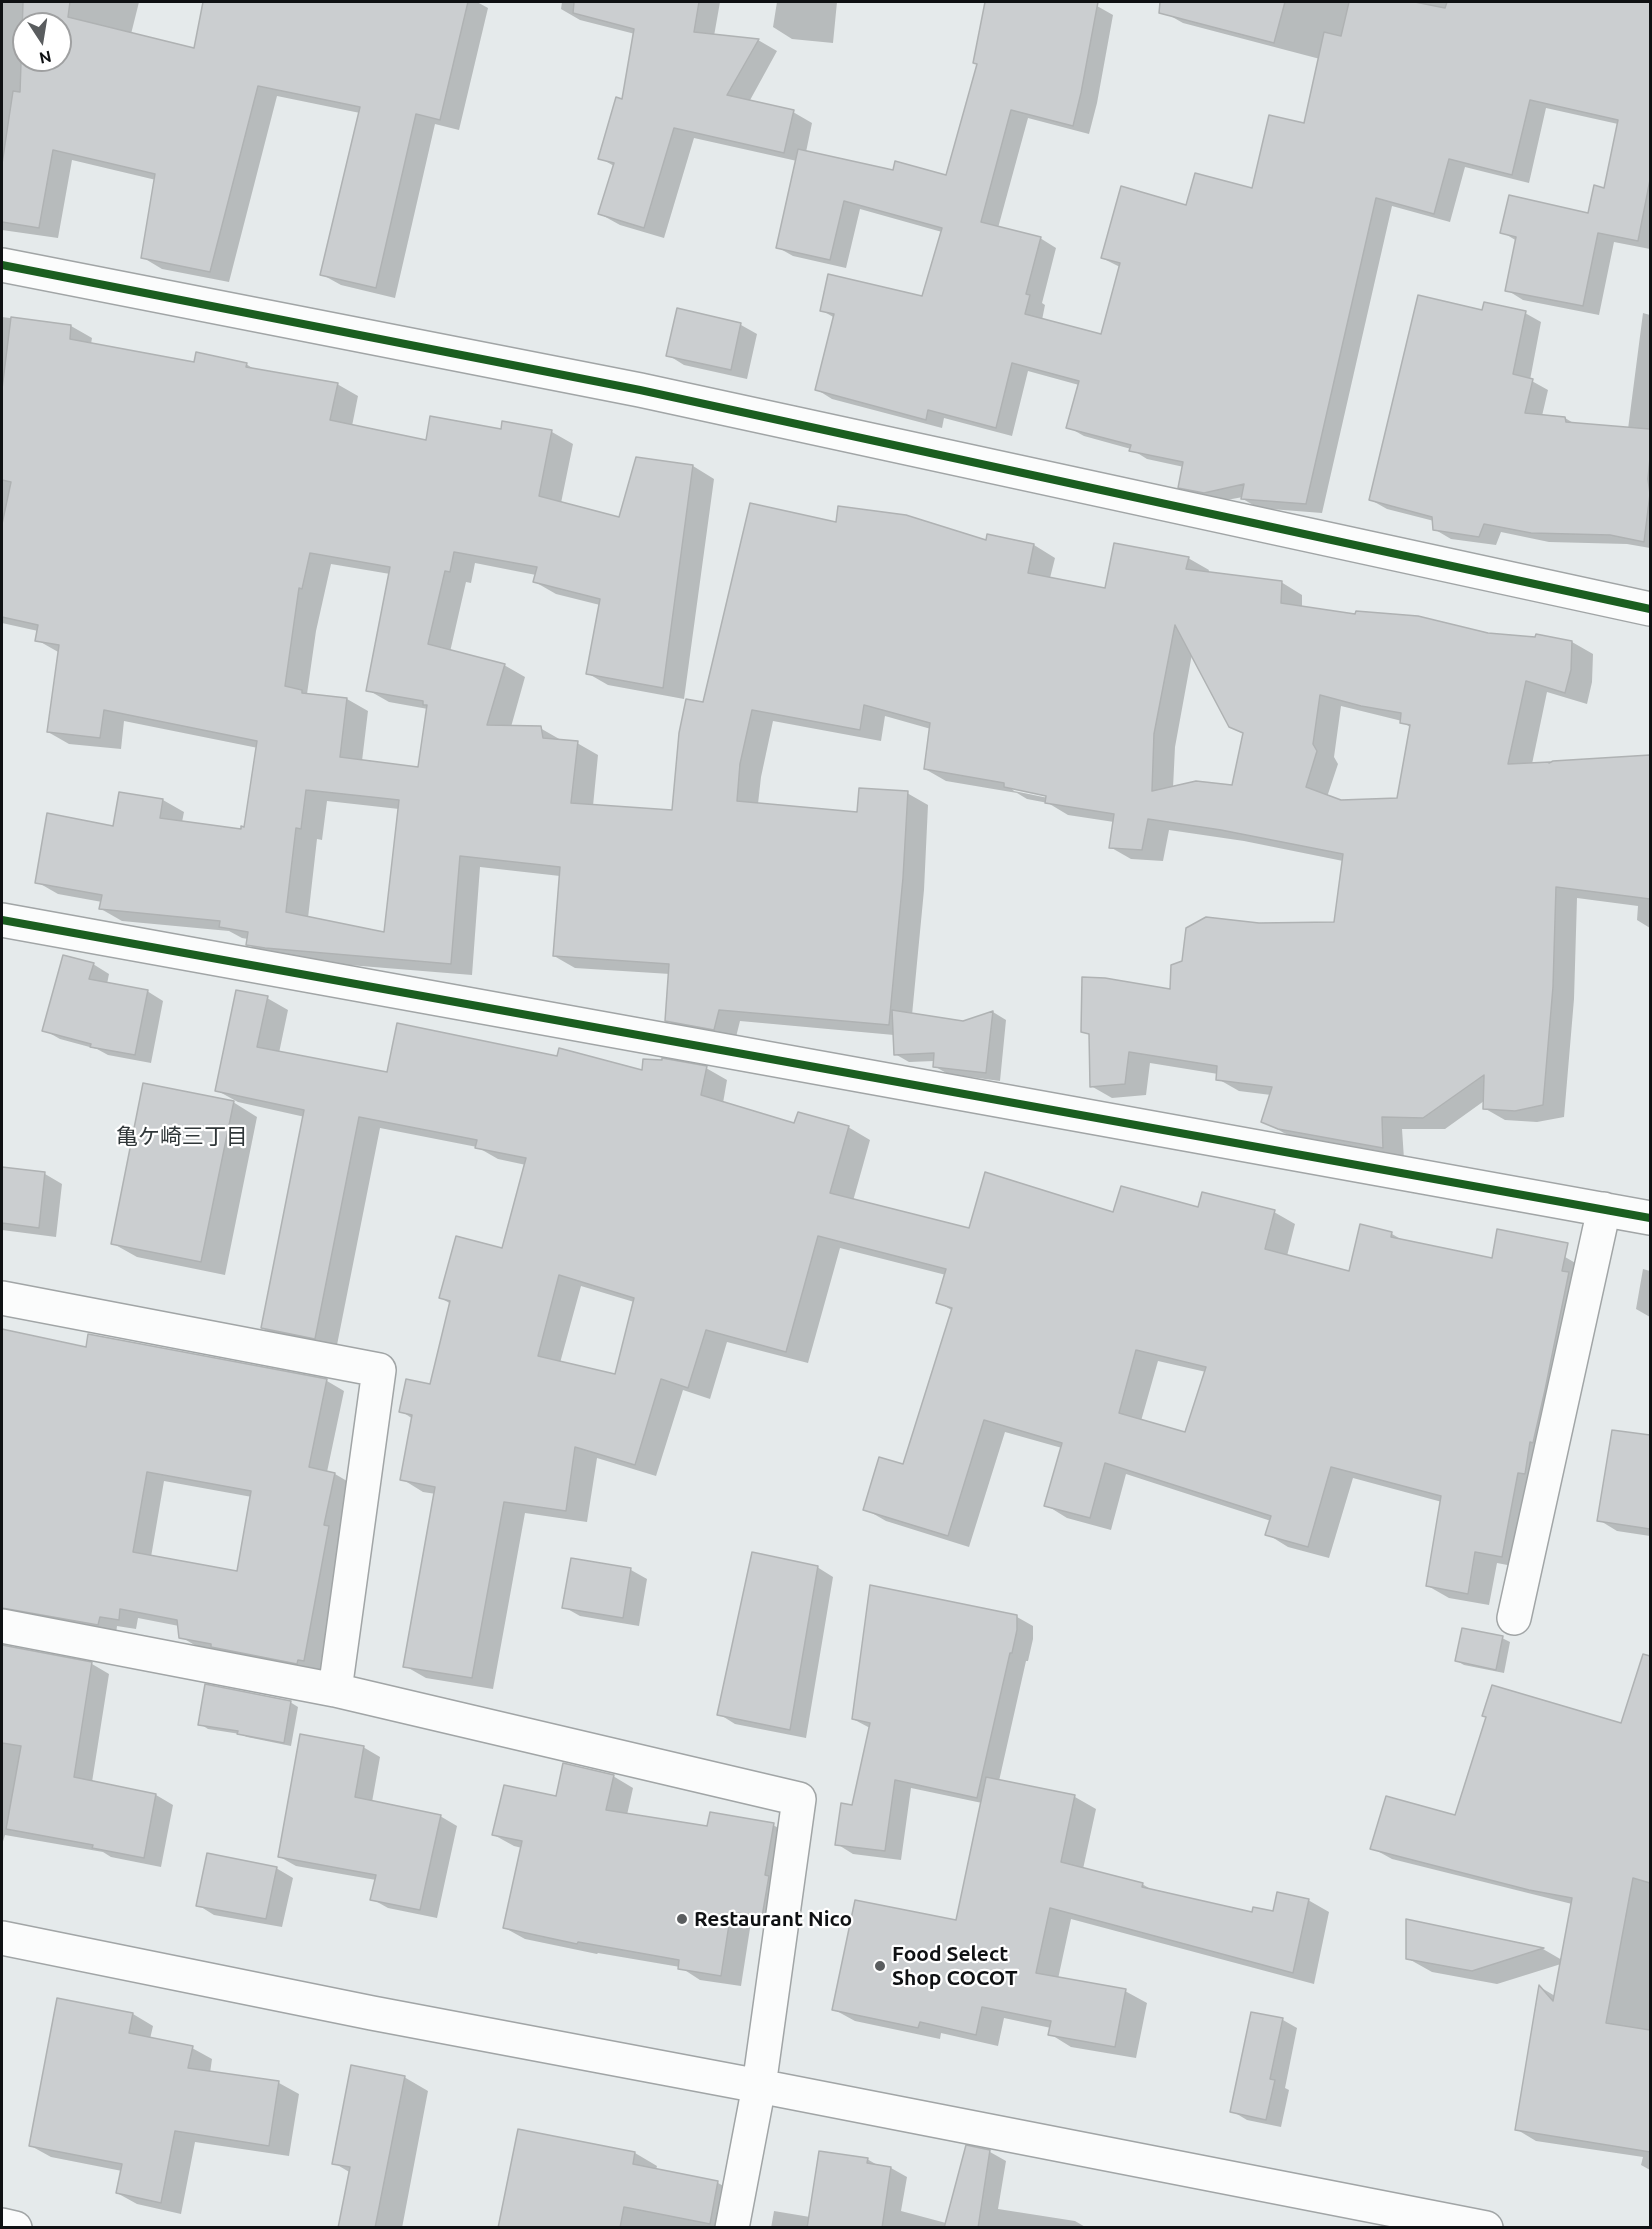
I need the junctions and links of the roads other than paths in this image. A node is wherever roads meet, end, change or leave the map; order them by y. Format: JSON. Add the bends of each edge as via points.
{"nodes":[{"id":1,"x":2,"y":265,"type":"edge"},
{"id":2,"x":1650,"y":609,"type":"edge"},
{"id":3,"x":2,"y":920,"type":"edge"},
{"id":4,"x":1604,"y":1209,"type":"junction"},
{"id":5,"x":1650,"y":1218,"type":"edge"},
{"id":6,"x":2,"y":1298,"type":"edge"},
{"id":7,"x":1514,"y":1618,"type":"dead end"},
{"id":8,"x":2,"y":1626,"type":"edge"},
{"id":9,"x":335,"y":1690,"type":"junction"},
{"id":10,"x":2,"y":1938,"type":"edge"},
{"id":11,"x":759,"y":2086,"type":"junction"},
{"id":12,"x":2,"y":2225,"type":"edge"},
{"id":13,"x":15,"y":2228,"type":"edge"},
{"id":14,"x":732,"y":2228,"type":"edge"},
{"id":15,"x":1486,"y":2228,"type":"edge"}],
"edges":[{"from":1,"to":2,"type":"street","via":[[640,390]]},
{"from":3,"to":4,"type":"street"},
{"from":4,"to":5,"type":"street"},
{"from":4,"to":7,"type":"street"},
{"from":6,"to":9,"type":"street","via":[[379,1370]]},
{"from":8,"to":9,"type":"street"},
{"from":9,"to":11,"type":"street","via":[[799,1799]]},
{"from":10,"to":11,"type":"street"},
{"from":11,"to":14,"type":"street"},
{"from":11,"to":15,"type":"street"},
{"from":12,"to":13,"type":"street"}]}
